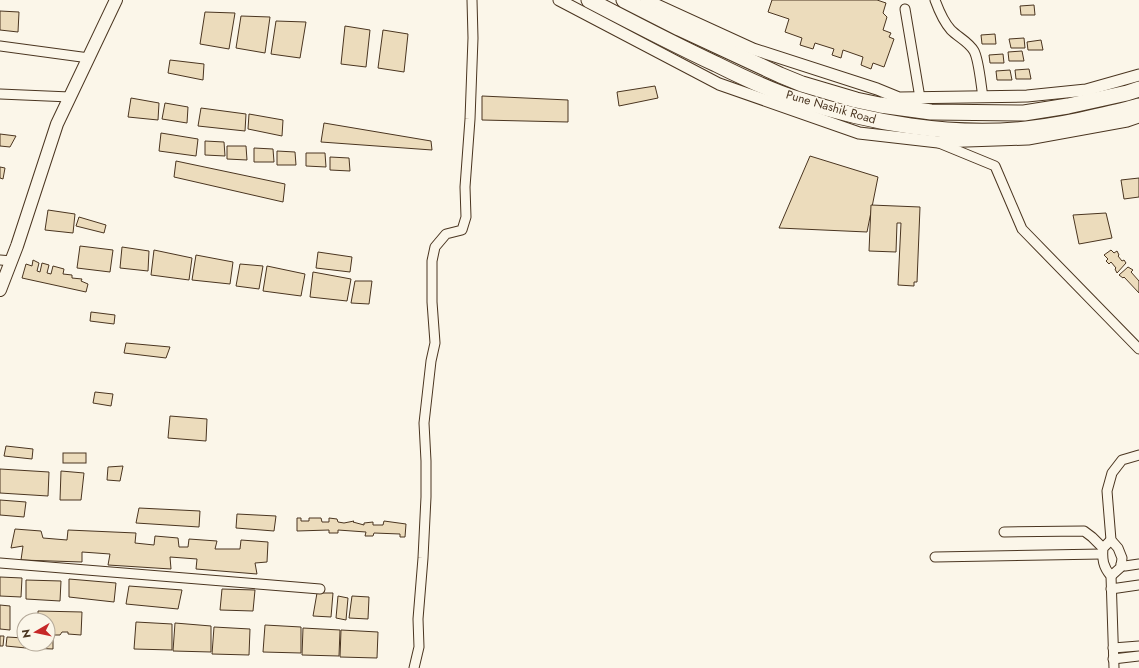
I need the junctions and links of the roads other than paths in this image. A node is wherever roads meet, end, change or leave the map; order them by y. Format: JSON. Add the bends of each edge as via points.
{"nodes":[{"id":1,"x":116,"y":0,"type":"edge"},
{"id":2,"x":472,"y":0,"type":"edge"},
{"id":3,"x":559,"y":0,"type":"edge"},
{"id":4,"x":589,"y":0,"type":"edge"},
{"id":5,"x":624,"y":0,"type":"edge"},
{"id":6,"x":646,"y":0,"type":"edge"},
{"id":7,"x":935,"y":0,"type":"edge"},
{"id":8,"x":905,"y":9,"type":"dead end"},
{"id":9,"x":0,"y":46,"type":"edge"},
{"id":10,"x":88,"y":58,"type":"junction"},
{"id":11,"x":1139,"y":75,"type":"edge"},
{"id":12,"x":1139,"y":89,"type":"edge"},
{"id":13,"x":0,"y":94,"type":"edge"},
{"id":14,"x":70,"y":97,"type":"junction"},
{"id":15,"x":983,"y":97,"type":"junction"},
{"id":16,"x":920,"y":98,"type":"junction"},
{"id":17,"x":1139,"y":106,"type":"edge"},
{"id":18,"x":1139,"y":117,"type":"edge"},
{"id":19,"x":938,"y":142,"type":"junction"},
{"id":20,"x":6,"y":260,"type":"edge"},
{"id":21,"x":0,"y":290,"type":"edge"},
{"id":22,"x":1139,"y":349,"type":"edge"},
{"id":23,"x":1139,"y":455,"type":"edge"},
{"id":24,"x":1004,"y":532,"type":"dead end"},
{"id":25,"x":1111,"y":540,"type":"junction"},
{"id":26,"x":1102,"y":551,"type":"junction"},
{"id":27,"x":935,"y":557,"type":"dead end"},
{"id":28,"x":0,"y":564,"type":"edge"},
{"id":29,"x":1121,"y":564,"type":"junction"},
{"id":30,"x":1139,"y":564,"type":"edge"},
{"id":31,"x":1111,"y":576,"type":"junction"},
{"id":32,"x":1139,"y":586,"type":"edge"},
{"id":33,"x":320,"y":589,"type":"dead end"},
{"id":34,"x":1111,"y":589,"type":"junction"},
{"id":35,"x":1139,"y":646,"type":"edge"},
{"id":36,"x":1113,"y":648,"type":"junction"},
{"id":37,"x":1139,"y":656,"type":"edge"},
{"id":38,"x":1114,"y":663,"type":"edge"},
{"id":39,"x":414,"y":668,"type":"edge"}],
"edges":[{"from":1,"to":10,"type":"main road"},
{"from":2,"to":39,"type":"street","via":[[473,38],[465,187],[466,217],[462,230],[446,234],[435,247],[432,261],[435,343],[424,423],[426,497],[418,619],[419,647]]},
{"from":3,"to":19,"type":"street","via":[[720,84],[859,133]]},
{"from":4,"to":17,"type":"highway","name":"Pune Nashik Road","via":[[672,43],[774,90],[852,116],[877,121],[971,131],[1026,129],[1071,122]]},
{"from":5,"to":12,"type":"highway","name":"Pune Nashik Road","via":[[780,75],[802,84],[880,105],[931,112],[1024,113],[1068,106]]},
{"from":6,"to":16,"type":"street","via":[[753,49],[899,98]]},
{"from":7,"to":15,"type":"street","via":[[942,18],[951,30],[974,51]]},
{"from":8,"to":16,"type":"street"},
{"from":9,"to":10,"type":"street"},
{"from":10,"to":14,"type":"main road"},
{"from":11,"to":15,"type":"street","via":[[1086,90]]},
{"from":13,"to":14,"type":"street"},
{"from":14,"to":20,"type":"main road","via":[[57,124]]},
{"from":15,"to":16,"type":"street"},
{"from":18,"to":19,"type":"street","via":[[1028,139]]},
{"from":19,"to":22,"type":"street","via":[[995,166],[1022,229]]},
{"from":20,"to":21,"type":"main road"},
{"from":23,"to":25,"type":"street","via":[[1122,460],[1112,473],[1107,491]]},
{"from":24,"to":26,"type":"street","via":[[1084,531]]},
{"from":25,"to":26,"type":"street"},
{"from":25,"to":29,"type":"street","via":[[1118,548],[1122,558]]},
{"from":26,"to":27,"type":"street"},
{"from":26,"to":31,"type":"street","via":[[1102,560]]},
{"from":28,"to":33,"type":"street"},
{"from":29,"to":30,"type":"street"},
{"from":29,"to":31,"type":"street"},
{"from":31,"to":34,"type":"street"},
{"from":32,"to":34,"type":"street"},
{"from":34,"to":36,"type":"street"},
{"from":35,"to":36,"type":"street"},
{"from":36,"to":38,"type":"street"},
{"from":37,"to":38,"type":"street"}]}
